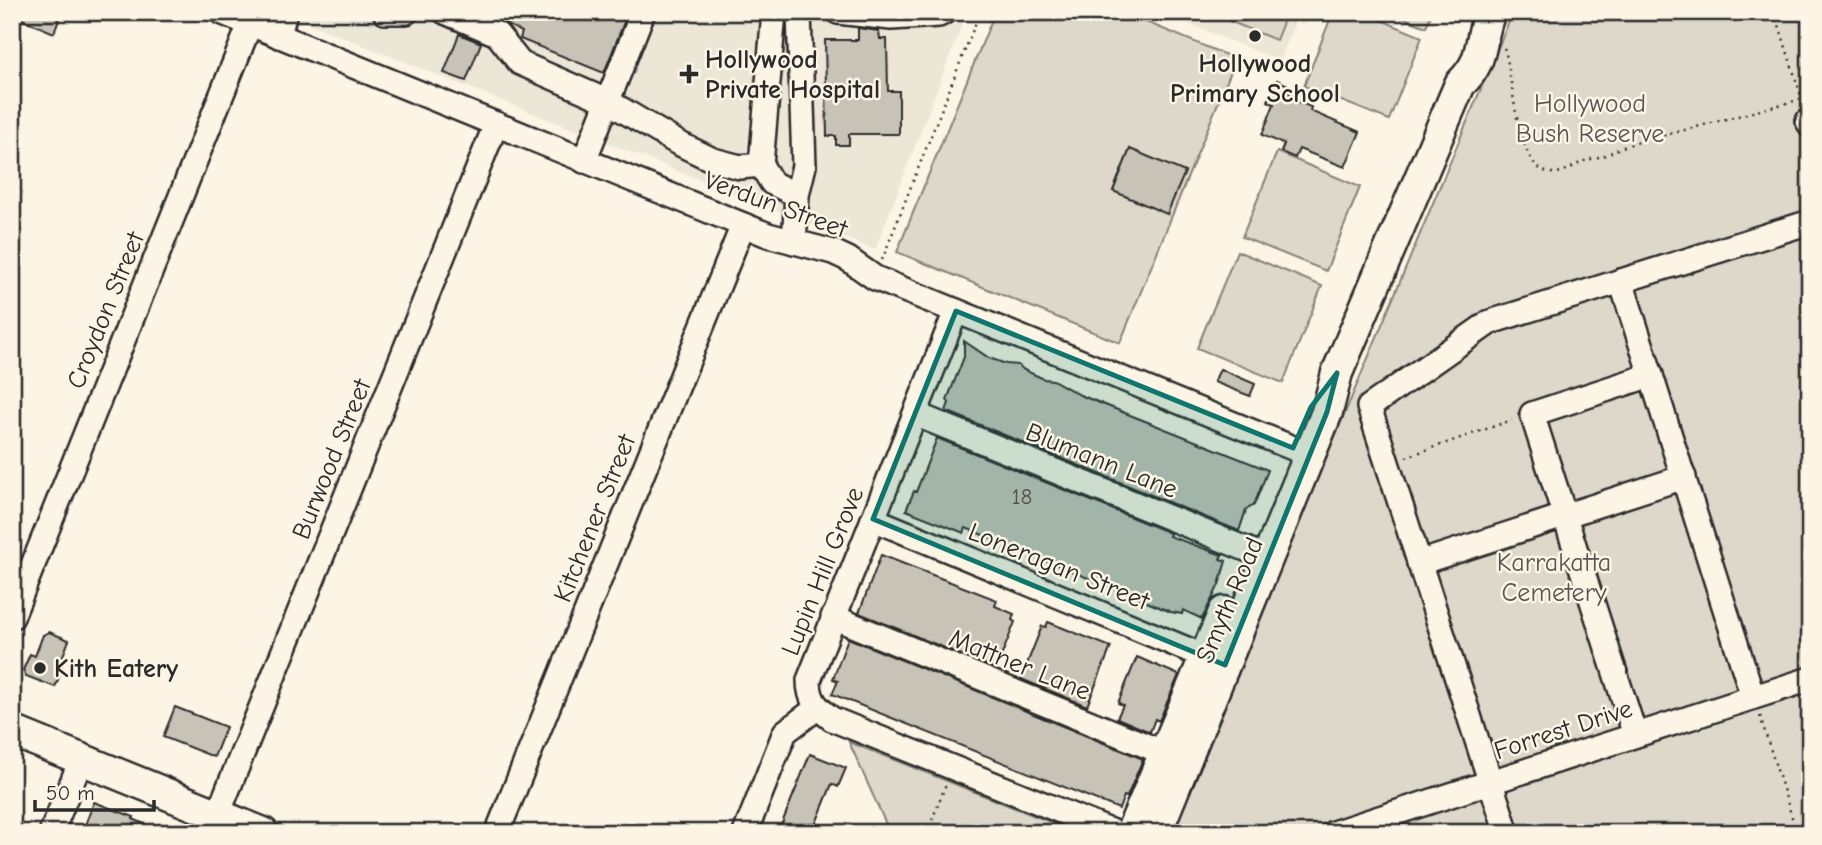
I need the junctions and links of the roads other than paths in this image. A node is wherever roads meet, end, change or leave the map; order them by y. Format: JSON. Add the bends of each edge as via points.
{"nodes":[{"id":1,"x":221,"y":12,"type":"edge"},
{"id":2,"x":285,"y":12,"type":"edge"},
{"id":3,"x":386,"y":12,"type":"edge"},
{"id":4,"x":406,"y":12,"type":"edge"},
{"id":5,"x":445,"y":12,"type":"edge"},
{"id":6,"x":643,"y":12,"type":"edge"},
{"id":7,"x":774,"y":12,"type":"edge"},
{"id":8,"x":799,"y":12,"type":"edge"},
{"id":9,"x":838,"y":12,"type":"edge"},
{"id":10,"x":944,"y":12,"type":"edge"},
{"id":11,"x":1486,"y":22,"type":"edge"},
{"id":12,"x":250,"y":24,"type":"junction"},
{"id":13,"x":279,"y":36,"type":"junction"},
{"id":14,"x":609,"y":102,"type":"junction"},
{"id":15,"x":496,"y":124,"type":"junction"},
{"id":16,"x":584,"y":161,"type":"junction"},
{"id":17,"x":761,"y":165,"type":"junction"},
{"id":18,"x":797,"y":195,"type":"junction"},
{"id":19,"x":1810,"y":222,"type":"edge"},
{"id":20,"x":743,"y":225,"type":"junction"},
{"id":21,"x":794,"y":243,"type":"junction"},
{"id":22,"x":1621,"y":281,"type":"junction"},
{"id":23,"x":956,"y":311,"type":"junction"},
{"id":24,"x":1651,"y":375,"type":"junction"},
{"id":25,"x":915,"y":414,"type":"junction"},
{"id":26,"x":1301,"y":452,"type":"junction"},
{"id":27,"x":1684,"y":477,"type":"junction"},
{"id":28,"x":1565,"y":516,"type":"junction"},
{"id":29,"x":873,"y":519,"type":"junction"},
{"id":30,"x":1259,"y":554,"type":"junction"},
{"id":31,"x":1419,"y":564,"type":"junction"},
{"id":32,"x":12,"y":617,"type":"edge"},
{"id":33,"x":833,"y":617,"type":"junction"},
{"id":34,"x":1215,"y":661,"type":"junction"},
{"id":35,"x":1810,"y":678,"type":"edge"},
{"id":36,"x":1754,"y":697,"type":"junction"},
{"id":37,"x":817,"y":708,"type":"junction"},
{"id":38,"x":12,"y":731,"type":"edge"},
{"id":39,"x":1635,"y":735,"type":"junction"},
{"id":40,"x":82,"y":758,"type":"junction"},
{"id":41,"x":1175,"y":758,"type":"junction"},
{"id":42,"x":1491,"y":782,"type":"junction"},
{"id":43,"x":218,"y":814,"type":"junction"},
{"id":44,"x":51,"y":833,"type":"edge"},
{"id":45,"x":263,"y":833,"type":"edge"},
{"id":46,"x":497,"y":833,"type":"edge"},
{"id":47,"x":745,"y":833,"type":"edge"},
{"id":48,"x":1115,"y":833,"type":"edge"},
{"id":49,"x":1131,"y":833,"type":"edge"},
{"id":50,"x":1156,"y":833,"type":"edge"},
{"id":51,"x":1334,"y":833,"type":"edge"},
{"id":52,"x":1507,"y":833,"type":"edge"}],
"edges":[{"from":1,"to":12,"type":"street","name":"Verdun Street"},
{"from":2,"to":13,"type":"street"},
{"from":3,"to":4,"type":"street"},
{"from":5,"to":14,"type":"street","via":[[497,34],[520,63]]},
{"from":6,"to":14,"type":"street"},
{"from":7,"to":17,"type":"street"},
{"from":8,"to":18,"type":"street","via":[[804,166]]},
{"from":9,"to":10,"type":"street","via":[[891,18]]},
{"from":11,"to":26,"type":"main road","name":"Smyth Road","via":[[1479,60],[1460,83],[1337,373],[1327,412]]},
{"from":12,"to":13,"type":"street","name":"Verdun Street"},
{"from":12,"to":32,"type":"street","name":"Croydon Street"},
{"from":13,"to":15,"type":"street","name":"Verdun Street"},
{"from":14,"to":16,"type":"street"},
{"from":14,"to":17,"type":"street","via":[[713,160],[740,167]]},
{"from":15,"to":16,"type":"street","name":"Verdun Street"},
{"from":15,"to":43,"type":"street","name":"Burwood Street"},
{"from":16,"to":20,"type":"street","name":"Verdun Street"},
{"from":17,"to":18,"type":"street","via":[[772,183]]},
{"from":18,"to":21,"type":"street"},
{"from":19,"to":22,"type":"street"},
{"from":20,"to":21,"type":"street","name":"Verdun Street"},
{"from":20,"to":46,"type":"street","name":"Kitchener Street"},
{"from":21,"to":23,"type":"street","name":"Verdun Street","via":[[833,252],[875,278]]},
{"from":22,"to":24,"type":"street"},
{"from":22,"to":31,"type":"street","via":[[1490,322],[1368,407]]},
{"from":23,"to":25,"type":"street","name":"Lupin Hill Grove"},
{"from":23,"to":26,"type":"street","name":"Verdun Street"},
{"from":24,"to":27,"type":"street"},
{"from":24,"to":28,"type":"street","via":[[1532,414]]},
{"from":25,"to":29,"type":"street","name":"Lupin Hill Grove"},
{"from":25,"to":30,"type":"street","name":"Blumann Lane"},
{"from":26,"to":30,"type":"main road","name":"Smyth Road"},
{"from":27,"to":28,"type":"street"},
{"from":27,"to":36,"type":"street"},
{"from":28,"to":31,"type":"street"},
{"from":28,"to":39,"type":"street"},
{"from":29,"to":33,"type":"street","name":"Lupin Hill Grove"},
{"from":29,"to":34,"type":"street","name":"Loneragan Street"},
{"from":30,"to":34,"type":"main road","name":"Smyth Road"},
{"from":31,"to":42,"type":"street"},
{"from":33,"to":37,"type":"street","name":"Lupin Hill Grove","via":[[809,680],[809,695]]},
{"from":33,"to":41,"type":"street","name":"Mattner Lane"},
{"from":34,"to":41,"type":"main road","name":"Smyth Road"},
{"from":35,"to":36,"type":"street","name":"Forrest Drive"},
{"from":36,"to":39,"type":"street","name":"Forrest Drive"},
{"from":37,"to":47,"type":"street","via":[[786,732]]},
{"from":37,"to":48,"type":"street","via":[[832,719]]},
{"from":38,"to":40,"type":"main road"},
{"from":39,"to":42,"type":"street","name":"Forrest Drive"},
{"from":40,"to":43,"type":"main road"},
{"from":40,"to":44,"type":"street"},
{"from":41,"to":49,"type":"main road","name":"Smyth Road"},
{"from":41,"to":50,"type":"main road","name":"Smyth Road"},
{"from":42,"to":51,"type":"street","name":"Forrest Drive"},
{"from":42,"to":52,"type":"street"},
{"from":43,"to":45,"type":"main road"}]}
